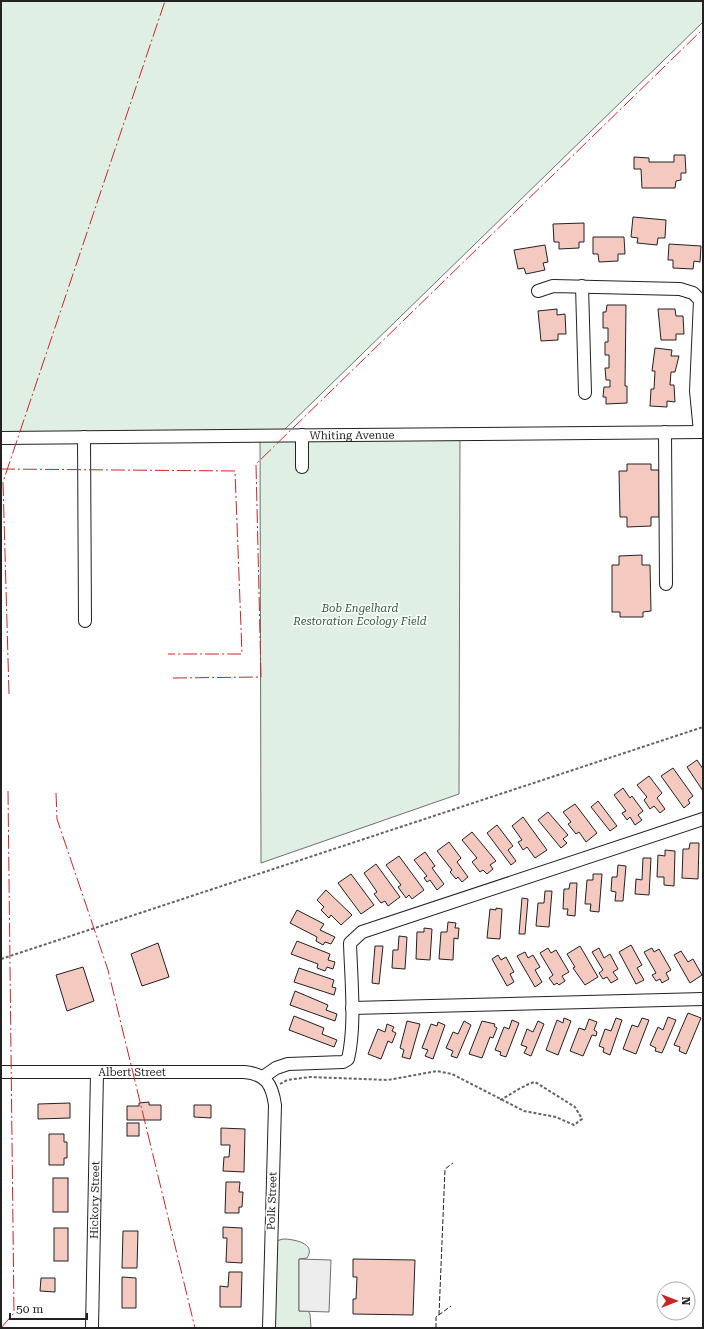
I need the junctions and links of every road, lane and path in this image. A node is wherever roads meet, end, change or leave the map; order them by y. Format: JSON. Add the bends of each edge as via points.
{"nodes":[{"id":1,"x":582,"y":286,"type":"junction"},
{"id":2,"x":538,"y":291,"type":"dead end"},
{"id":3,"x":585,"y":393,"type":"dead end"},
{"id":4,"x":665,"y":432,"type":"junction"},
{"id":5,"x":702,"y":432,"type":"edge"},
{"id":6,"x":302,"y":435,"type":"junction"},
{"id":7,"x":84,"y":437,"type":"junction"},
{"id":8,"x":1,"y":438,"type":"edge"},
{"id":9,"x":302,"y":466,"type":"dead end"},
{"id":10,"x":666,"y":584,"type":"dead end"},
{"id":11,"x":85,"y":621,"type":"dead end"},
{"id":12,"x":703,"y":727,"type":"edge"},
{"id":13,"x":703,"y":819,"type":"edge"},
{"id":14,"x":1,"y":959,"type":"edge"},
{"id":15,"x":703,"y":999,"type":"edge"},
{"id":16,"x":352,"y":1008,"type":"junction"},
{"id":17,"x":1,"y":1072,"type":"edge"},
{"id":18,"x":97,"y":1073,"type":"junction"},
{"id":19,"x":263,"y":1077,"type":"junction"},
{"id":20,"x":272,"y":1089,"type":"junction"},
{"id":21,"x":500,"y":1100,"type":"junction"},
{"id":22,"x":92,"y":1328,"type":"edge"},
{"id":23,"x":269,"y":1328,"type":"edge"}],
"edges":[{"from":1,"to":2,"type":"street","via":[[553,286]]},
{"from":1,"to":3,"type":"street"},
{"from":1,"to":5,"type":"street","via":[[680,289],[692,293],[700,300],[696,391]]},
{"from":4,"to":5,"type":"street","name":"Whiting Avenue"},
{"from":4,"to":6,"type":"street","name":"Whiting Avenue"},
{"from":4,"to":10,"type":"street"},
{"from":6,"to":7,"type":"street","name":"Whiting Avenue"},
{"from":6,"to":9,"type":"street"},
{"from":7,"to":8,"type":"street","name":"Whiting Avenue"},
{"from":7,"to":11,"type":"street"},
{"from":12,"to":14,"type":"path"},
{"from":13,"to":16,"type":"street","via":[[362,932],[350,943]]},
{"from":15,"to":16,"type":"street"},
{"from":16,"to":19,"type":"street","via":[[351,1049],[348,1059],[343,1062],[288,1064]]},
{"from":17,"to":18,"type":"street","name":"Albert Street"},
{"from":18,"to":19,"type":"street","name":"Albert Street","via":[[244,1072],[256,1073]]},
{"from":18,"to":22,"type":"street","name":"Hickory Street"},
{"from":19,"to":20,"type":"street","name":"Polk Street"},
{"from":20,"to":21,"type":"path","via":[[287,1080],[310,1077],[388,1080],[437,1071],[452,1074]]},
{"from":20,"to":23,"type":"street","name":"Polk Street","via":[[275,1105]]},
{"from":21,"to":21,"type":"path","via":[[524,1111],[556,1117],[574,1125],[582,1119],[575,1107],[536,1082],[527,1084]]}]}
